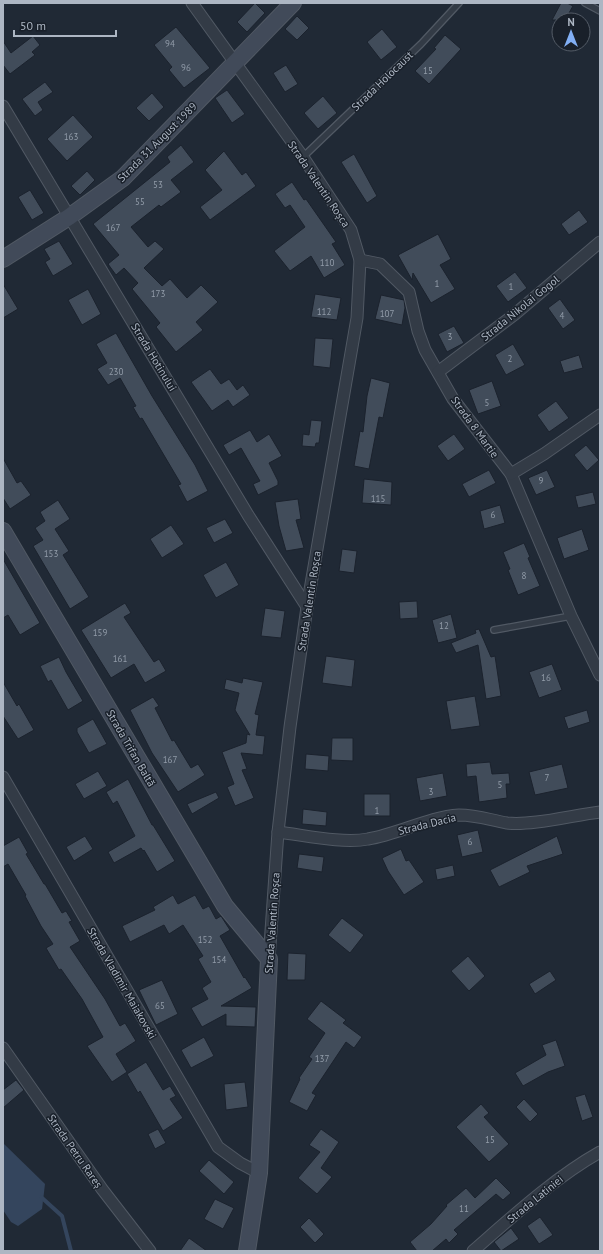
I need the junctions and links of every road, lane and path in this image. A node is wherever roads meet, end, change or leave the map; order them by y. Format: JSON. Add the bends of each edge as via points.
{"nodes":[{"id":1,"x":192,"y":3,"type":"edge"},
{"id":2,"x":293,"y":3,"type":"edge"},
{"id":3,"x":459,"y":3,"type":"edge"},
{"id":4,"x":585,"y":3,"type":"edge"},
{"id":5,"x":600,"y":12,"type":"edge"},
{"id":6,"x":234,"y":62,"type":"junction"},
{"id":7,"x":3,"y":106,"type":"edge"},
{"id":8,"x":303,"y":157,"type":"junction"},
{"id":9,"x":69,"y":217,"type":"junction"},
{"id":10,"x":600,"y":242,"type":"edge"},
{"id":11,"x":3,"y":260,"type":"edge"},
{"id":12,"x":360,"y":260,"type":"junction"},
{"id":13,"x":438,"y":372,"type":"junction"},
{"id":14,"x":600,"y":415,"type":"edge"},
{"id":15,"x":511,"y":474,"type":"junction"},
{"id":16,"x":3,"y":531,"type":"edge"},
{"id":17,"x":307,"y":607,"type":"junction"},
{"id":18,"x":572,"y":616,"type":"junction"},
{"id":19,"x":494,"y":630,"type":"dead end"},
{"id":20,"x":600,"y":675,"type":"edge"},
{"id":21,"x":3,"y":777,"type":"edge"},
{"id":22,"x":600,"y":812,"type":"edge"},
{"id":23,"x":278,"y":832,"type":"junction"},
{"id":24,"x":269,"y":959,"type":"junction"},
{"id":25,"x":3,"y":1048,"type":"edge"},
{"id":26,"x":600,"y":1152,"type":"edge"},
{"id":27,"x":259,"y":1173,"type":"junction"},
{"id":28,"x":150,"y":1251,"type":"edge"},
{"id":29,"x":246,"y":1251,"type":"edge"},
{"id":30,"x":473,"y":1251,"type":"edge"}],
"edges":[{"from":1,"to":6,"type":"street","name":"Strada Valentin Roșca"},
{"from":2,"to":6,"type":"main road","name":"Strada 31 August 1989"},
{"from":3,"to":8,"type":"lane","name":"Strada Holocaust","via":[[421,44]]},
{"from":4,"to":5,"type":"lane"},
{"from":6,"to":8,"type":"street","name":"Strada Valentin Roșca"},
{"from":6,"to":9,"type":"main road","name":"Strada 31 August 1989","via":[[123,178]]},
{"from":7,"to":9,"type":"street","name":"Strada Hotinului"},
{"from":8,"to":12,"type":"street","name":"Strada Valentin Roșca","via":[[350,230]]},
{"from":9,"to":11,"type":"main road","name":"Strada 31 August 1989"},
{"from":9,"to":17,"type":"street","name":"Strada Hotinului","via":[[248,515]]},
{"from":10,"to":13,"type":"street","name":"Strada Nikolai Gogol","via":[[515,314]]},
{"from":12,"to":13,"type":"street","name":"Strada 8 Martie","via":[[380,264],[409,292],[418,331],[425,350]]},
{"from":12,"to":17,"type":"street","name":"Strada Valentin Roșca","via":[[357,318]]},
{"from":13,"to":15,"type":"street","name":"Strada 8 Martie","via":[[458,405]]},
{"from":14,"to":15,"type":"street"},
{"from":15,"to":18,"type":"street","name":"Strada 8 Martie"},
{"from":16,"to":24,"type":"main road","name":"Strada Trifan Baltă","via":[[225,906]]},
{"from":17,"to":23,"type":"street","name":"Strada Valentin Roșca"},
{"from":18,"to":19,"type":"lane"},
{"from":18,"to":20,"type":"street","name":"Strada 8 Martie"},
{"from":21,"to":27,"type":"street","name":"Strada Vladimir Maiakovski","via":[[218,1147]]},
{"from":22,"to":23,"type":"street","name":"Strada Dacia","via":[[521,823],[507,823],[484,816],[459,815],[444,817],[367,840]]},
{"from":23,"to":24,"type":"street","name":"Strada Valentin Roșca"},
{"from":24,"to":27,"type":"main road","name":"Strada Valentin Roșca"},
{"from":25,"to":28,"type":"street","name":"Strada Petru Rareș"},
{"from":26,"to":30,"type":"street","name":"Strada Latiniei","via":[[542,1193]]},
{"from":27,"to":29,"type":"main road","name":"Strada Valentin Roșca"}]}
